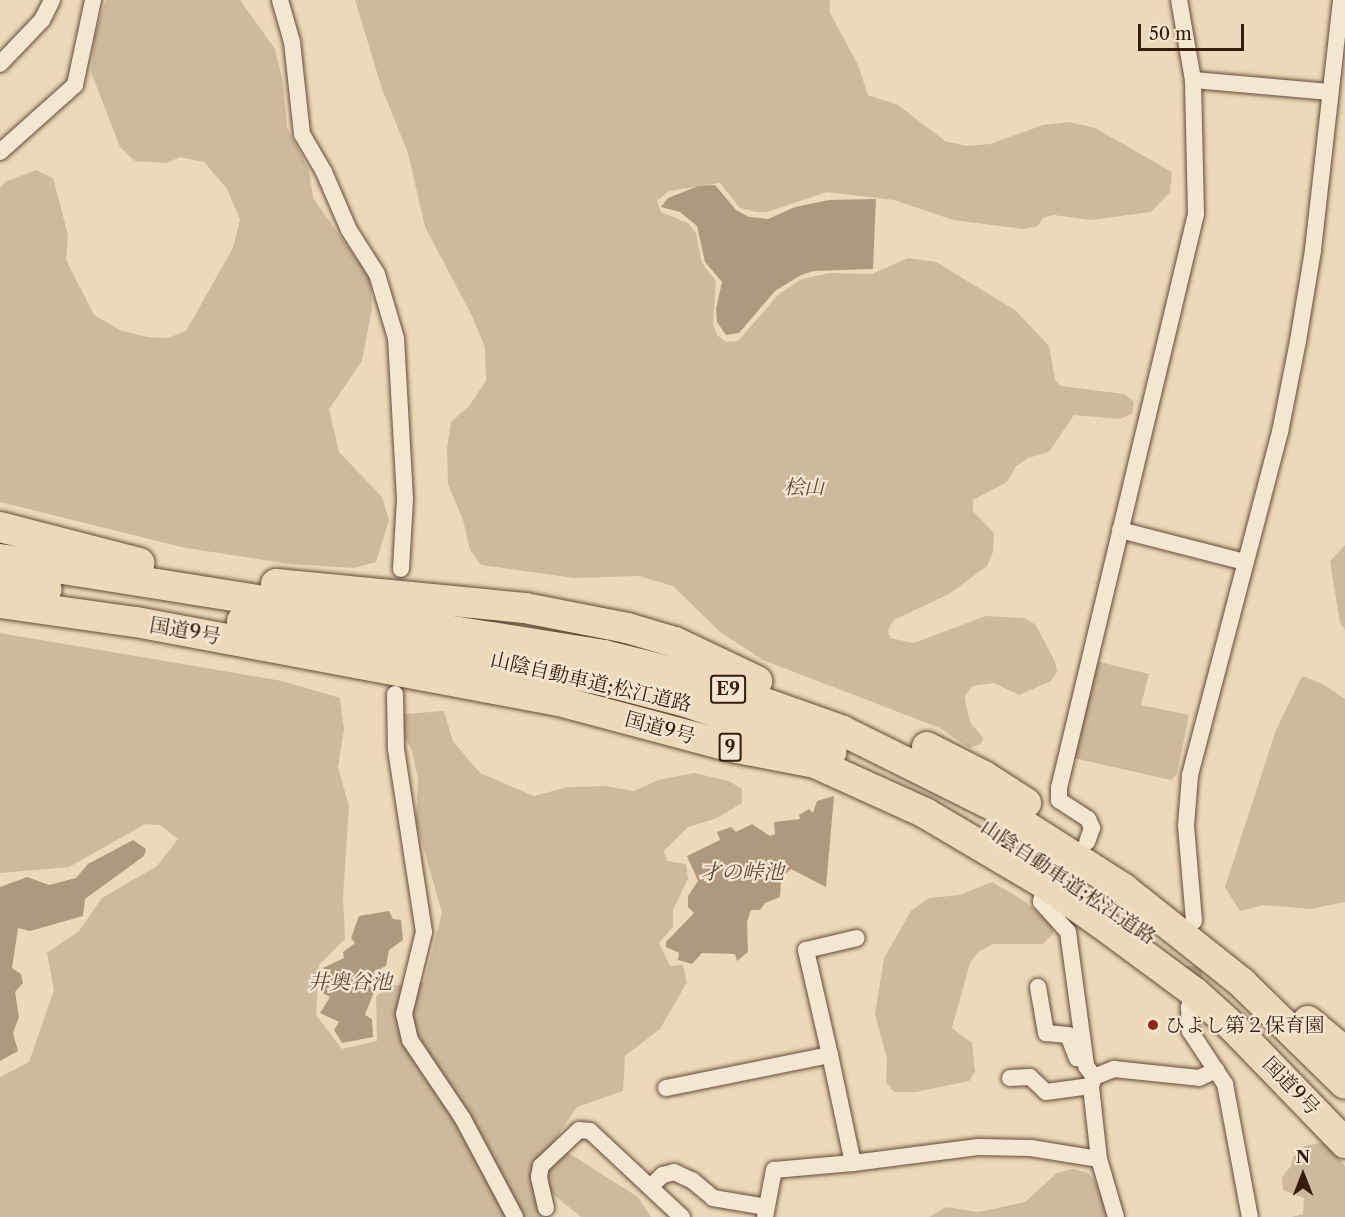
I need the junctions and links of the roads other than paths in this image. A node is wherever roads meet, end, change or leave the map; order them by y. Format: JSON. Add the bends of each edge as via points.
{"nodes":[{"id":1,"x":52,"y":0,"type":"edge"},
{"id":2,"x":93,"y":0,"type":"edge"},
{"id":3,"x":280,"y":0,"type":"edge"},
{"id":4,"x":1179,"y":0,"type":"edge"},
{"id":5,"x":1341,"y":0,"type":"edge"},
{"id":6,"x":0,"y":64,"type":"edge"},
{"id":7,"x":1193,"y":80,"type":"junction"},
{"id":8,"x":1335,"y":86,"type":"edge"},
{"id":9,"x":0,"y":152,"type":"edge"},
{"id":10,"x":0,"y":527,"type":"edge"},
{"id":11,"x":1119,"y":530,"type":"junction"},
{"id":12,"x":0,"y":560,"type":"edge"},
{"id":13,"x":1245,"y":562,"type":"junction"},
{"id":14,"x":401,"y":569,"type":"dead end"},
{"id":15,"x":0,"y":582,"type":"edge"},
{"id":16,"x":0,"y":603,"type":"edge"},
{"id":17,"x":201,"y":604,"type":"junction"},
{"id":18,"x":751,"y":679,"type":"junction"},
{"id":19,"x":394,"y":694,"type":"dead end"},
{"id":20,"x":814,"y":764,"type":"junction"},
{"id":21,"x":1087,"y":842,"type":"junction"},
{"id":22,"x":1045,"y":884,"type":"junction"},
{"id":23,"x":1194,"y":921,"type":"junction"},
{"id":24,"x":856,"y":938,"type":"dead end"},
{"id":25,"x":1038,"y":987,"type":"dead end"},
{"id":26,"x":1194,"y":992,"type":"junction"},
{"id":27,"x":1345,"y":1052,"type":"edge"},
{"id":28,"x":830,"y":1055,"type":"junction"},
{"id":29,"x":1216,"y":1070,"type":"junction"},
{"id":30,"x":1090,"y":1076,"type":"junction"},
{"id":31,"x":1010,"y":1078,"type":"dead end"},
{"id":32,"x":1345,"y":1084,"type":"edge"},
{"id":33,"x":666,"y":1088,"type":"dead end"},
{"id":34,"x":1345,"y":1118,"type":"edge"},
{"id":35,"x":1345,"y":1143,"type":"edge"},
{"id":36,"x":1099,"y":1159,"type":"junction"},
{"id":37,"x":853,"y":1163,"type":"junction"},
{"id":38,"x":650,"y":1187,"type":"junction"},
{"id":39,"x":546,"y":1208,"type":"dead end"},
{"id":40,"x":765,"y":1212,"type":"edge"},
{"id":41,"x":515,"y":1217,"type":"edge"},
{"id":42,"x":682,"y":1217,"type":"edge"},
{"id":43,"x":1116,"y":1217,"type":"edge"},
{"id":44,"x":1250,"y":1217,"type":"edge"}],
"edges":[{"from":1,"to":6,"type":"street","via":[[42,20]]},
{"from":2,"to":9,"type":"street","via":[[75,85]]},
{"from":3,"to":14,"type":"street","via":[[292,42],[302,134],[324,172],[349,230],[377,274],[396,338],[405,499]]},
{"from":4,"to":7,"type":"street"},
{"from":5,"to":8,"type":"street"},
{"from":7,"to":8,"type":"street"},
{"from":7,"to":11,"type":"street","via":[[1193,234]]},
{"from":8,"to":13,"type":"street","via":[[1298,341],[1280,432]]},
{"from":10,"to":18,"type":"highway","via":[[92,553],[251,582],[525,608],[627,628],[675,642]]},
{"from":11,"to":13,"type":"street"},
{"from":11,"to":21,"type":"street","via":[[1059,788],[1059,800],[1088,819],[1092,828]]},
{"from":12,"to":17,"type":"highway","name":"山陰自動車道;松江道路","number":"E9"},
{"from":13,"to":23,"type":"street","via":[[1190,775],[1186,826]]},
{"from":15,"to":17,"type":"highway","name":"山陰自動車道;松江道路","number":"E9"},
{"from":16,"to":20,"type":"highway","name":"国道9号","number":"9","via":[[136,622],[559,701],[732,747]]},
{"from":17,"to":18,"type":"highway","via":[[535,624],[662,652]]},
{"from":17,"to":20,"type":"highway","via":[[666,716]]},
{"from":17,"to":32,"type":"highway","name":"山陰自動車道;松江道路","number":"E9","via":[[604,655],[688,676],[843,731],[996,807],[1124,889],[1242,983]]},
{"from":17,"to":34,"type":"highway","name":"山陰自動車道;松江道路","number":"E9","via":[[601,680],[760,725],[914,788],[1050,865],[1173,953],[1279,1047]]},
{"from":18,"to":21,"type":"highway","via":[[852,714],[913,741],[984,776]]},
{"from":19,"to":41,"type":"street","via":[[396,749],[424,933],[404,1014],[410,1040],[463,1119]]},
{"from":20,"to":22,"type":"highway","name":"国道9号","number":"9","via":[[925,813]]},
{"from":21,"to":23,"type":"highway"},
{"from":22,"to":26,"type":"highway","name":"国道9号","number":"9"},
{"from":22,"to":30,"type":"street","via":[[1041,902],[1068,932]]},
{"from":23,"to":27,"type":"highway"},
{"from":24,"to":28,"type":"street","via":[[806,950]]},
{"from":25,"to":30,"type":"street","via":[[1046,1033],[1068,1035],[1077,1059]]},
{"from":26,"to":29,"type":"street","via":[[1189,1007],[1190,1031]]},
{"from":26,"to":35,"type":"highway","name":"国道9号","number":"9","via":[[1284,1076]]},
{"from":28,"to":33,"type":"street"},
{"from":28,"to":37,"type":"street"},
{"from":29,"to":30,"type":"street","via":[[1199,1078],[1114,1069]]},
{"from":29,"to":44,"type":"street","via":[[1227,1096]]},
{"from":30,"to":31,"type":"street","via":[[1046,1092],[1030,1077]]},
{"from":30,"to":36,"type":"street"},
{"from":36,"to":37,"type":"street","via":[[1031,1148],[978,1147]]},
{"from":36,"to":43,"type":"street"},
{"from":37,"to":40,"type":"street","via":[[774,1170]]},
{"from":38,"to":39,"type":"street","via":[[590,1131],[579,1131],[541,1166],[539,1177]]},
{"from":38,"to":40,"type":"street","via":[[674,1172],[713,1197]]},
{"from":38,"to":42,"type":"street"}]}
